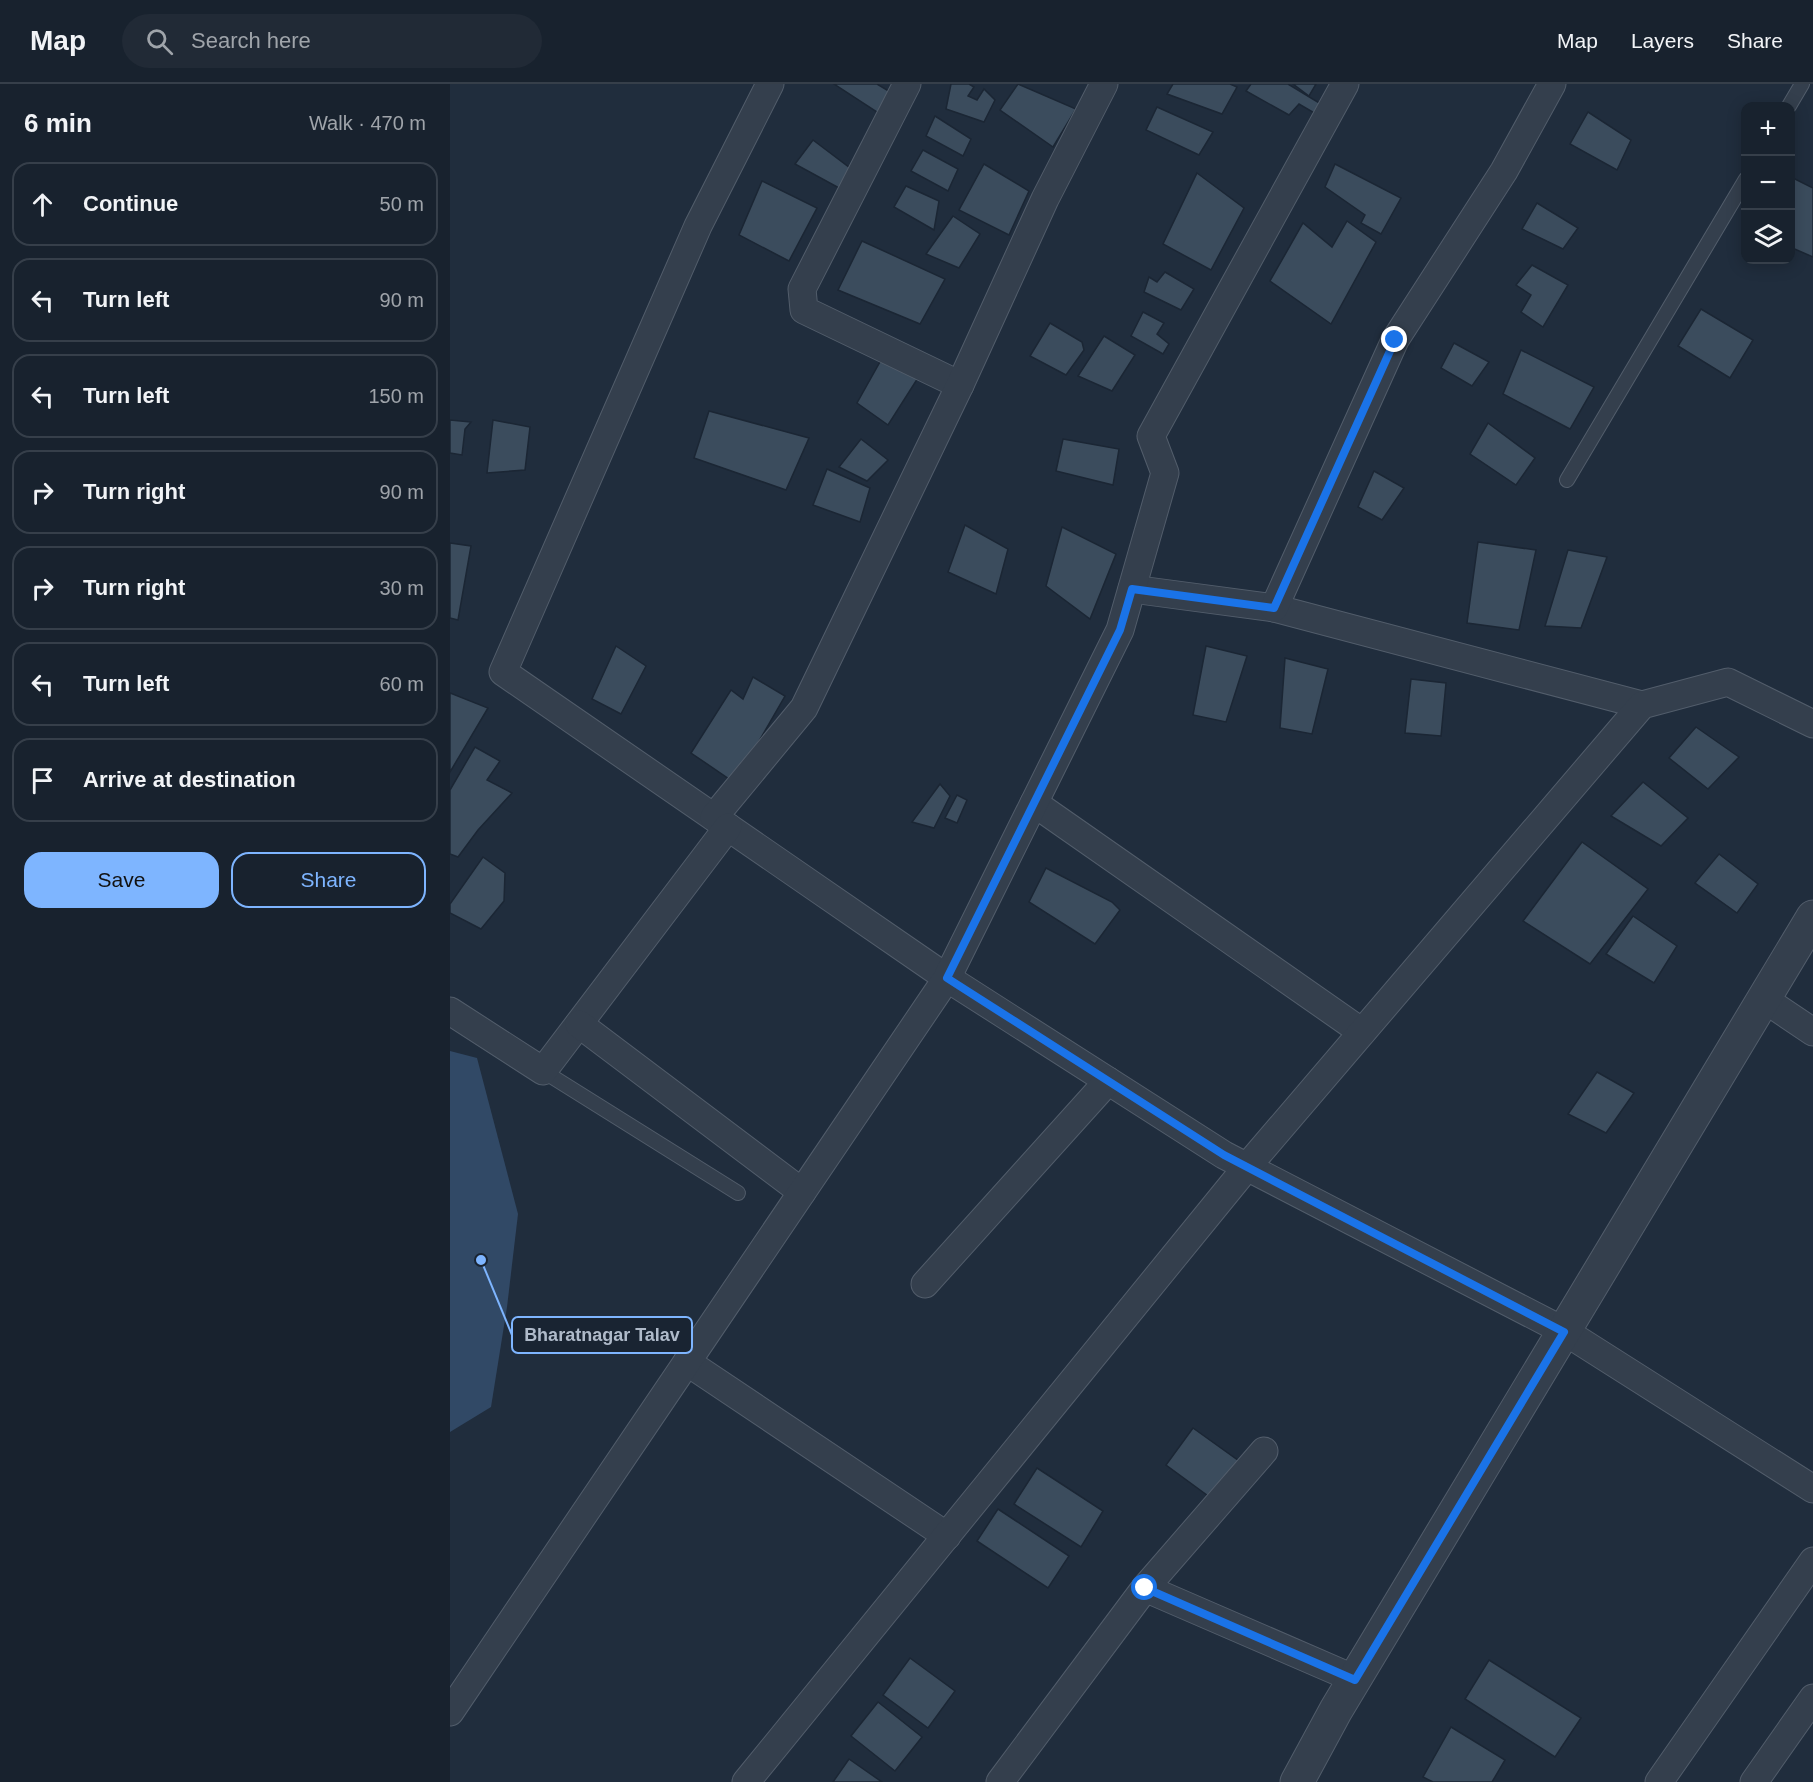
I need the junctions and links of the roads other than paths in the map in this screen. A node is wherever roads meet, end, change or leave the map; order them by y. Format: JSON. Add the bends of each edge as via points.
{"nodes":[{"id":1,"x":770,"y":84,"type":"edge"},
{"id":2,"x":907,"y":84,"type":"edge"},
{"id":3,"x":1104,"y":84,"type":"edge"},
{"id":4,"x":1345,"y":84,"type":"edge"},
{"id":5,"x":1552,"y":84,"type":"edge"},
{"id":6,"x":1802,"y":84,"type":"edge"},
{"id":7,"x":1791,"y":102,"type":"edge"},
{"id":8,"x":1741,"y":187,"type":"edge"},
{"id":9,"x":960,"y":385,"type":"junction"},
{"id":10,"x":1567,"y":480,"type":"dead end"},
{"id":11,"x":1132,"y":589,"type":"junction"},
{"id":12,"x":1274,"y":608,"type":"junction"},
{"id":13,"x":1642,"y":705,"type":"junction"},
{"id":14,"x":1813,"y":724,"type":"edge"},
{"id":15,"x":1034,"y":803,"type":"junction"},
{"id":16,"x":721,"y":822,"type":"junction"},
{"id":17,"x":1813,"y":917,"type":"edge"},
{"id":18,"x":947,"y":978,"type":"junction"},
{"id":19,"x":1764,"y":999,"type":"junction"},
{"id":20,"x":450,"y":1011,"type":"edge"},
{"id":21,"x":579,"y":1024,"type":"junction"},
{"id":22,"x":1362,"y":1032,"type":"junction"},
{"id":23,"x":1813,"y":1032,"type":"edge"},
{"id":24,"x":543,"y":1071,"type":"junction"},
{"id":25,"x":1108,"y":1081,"type":"junction"},
{"id":26,"x":1246,"y":1167,"type":"junction"},
{"id":27,"x":802,"y":1192,"type":"junction"},
{"id":28,"x":738,"y":1193,"type":"dead end"},
{"id":29,"x":925,"y":1284,"type":"dead end"},
{"id":30,"x":1564,"y":1332,"type":"junction"},
{"id":31,"x":687,"y":1362,"type":"junction"},
{"id":32,"x":1264,"y":1450,"type":"dead end"},
{"id":33,"x":1813,"y":1489,"type":"edge"},
{"id":34,"x":947,"y":1536,"type":"junction"},
{"id":35,"x":1813,"y":1561,"type":"edge"},
{"id":36,"x":1145,"y":1588,"type":"junction"},
{"id":37,"x":1355,"y":1680,"type":"junction"},
{"id":38,"x":1813,"y":1698,"type":"edge"},
{"id":39,"x":450,"y":1712,"type":"edge"},
{"id":40,"x":746,"y":1782,"type":"edge"},
{"id":41,"x":1000,"y":1782,"type":"edge"},
{"id":42,"x":1297,"y":1782,"type":"edge"},
{"id":43,"x":1659,"y":1782,"type":"edge"},
{"id":44,"x":1754,"y":1782,"type":"edge"}],
"edges":[{"from":1,"to":16,"type":"street","via":[[698,226],[503,672]]},
{"from":2,"to":9,"type":"street","via":[[802,289],[804,310]]},
{"from":3,"to":9,"type":"street"},
{"from":4,"to":11,"type":"street","via":[[1151,436],[1165,473]]},
{"from":5,"to":12,"type":"street","via":[[1504,171],[1395,340]]},
{"from":6,"to":7,"type":"lane"},
{"from":8,"to":10,"type":"lane"},
{"from":9,"to":16,"type":"street","via":[[804,708]]},
{"from":11,"to":12,"type":"street"},
{"from":11,"to":15,"type":"street","via":[[1120,630]]},
{"from":12,"to":13,"type":"street"},
{"from":13,"to":14,"type":"street","via":[[1728,682]]},
{"from":13,"to":22,"type":"street"},
{"from":15,"to":18,"type":"street"},
{"from":15,"to":22,"type":"street"},
{"from":16,"to":18,"type":"street"},
{"from":16,"to":21,"type":"street"},
{"from":17,"to":19,"type":"street"},
{"from":18,"to":25,"type":"street"},
{"from":18,"to":27,"type":"street"},
{"from":19,"to":23,"type":"street"},
{"from":19,"to":30,"type":"street"},
{"from":20,"to":24,"type":"street"},
{"from":21,"to":24,"type":"street"},
{"from":21,"to":27,"type":"street"},
{"from":22,"to":26,"type":"street"},
{"from":24,"to":28,"type":"lane"},
{"from":25,"to":26,"type":"street"},
{"from":25,"to":29,"type":"street"},
{"from":26,"to":30,"type":"street"},
{"from":26,"to":34,"type":"street"},
{"from":27,"to":31,"type":"street"},
{"from":30,"to":33,"type":"street"},
{"from":30,"to":37,"type":"street"},
{"from":31,"to":34,"type":"street"},
{"from":31,"to":39,"type":"street"},
{"from":32,"to":36,"type":"street"},
{"from":34,"to":40,"type":"street"},
{"from":35,"to":43,"type":"street"},
{"from":36,"to":37,"type":"street"},
{"from":36,"to":41,"type":"street"},
{"from":37,"to":42,"type":"street"},
{"from":38,"to":44,"type":"street"}]}
